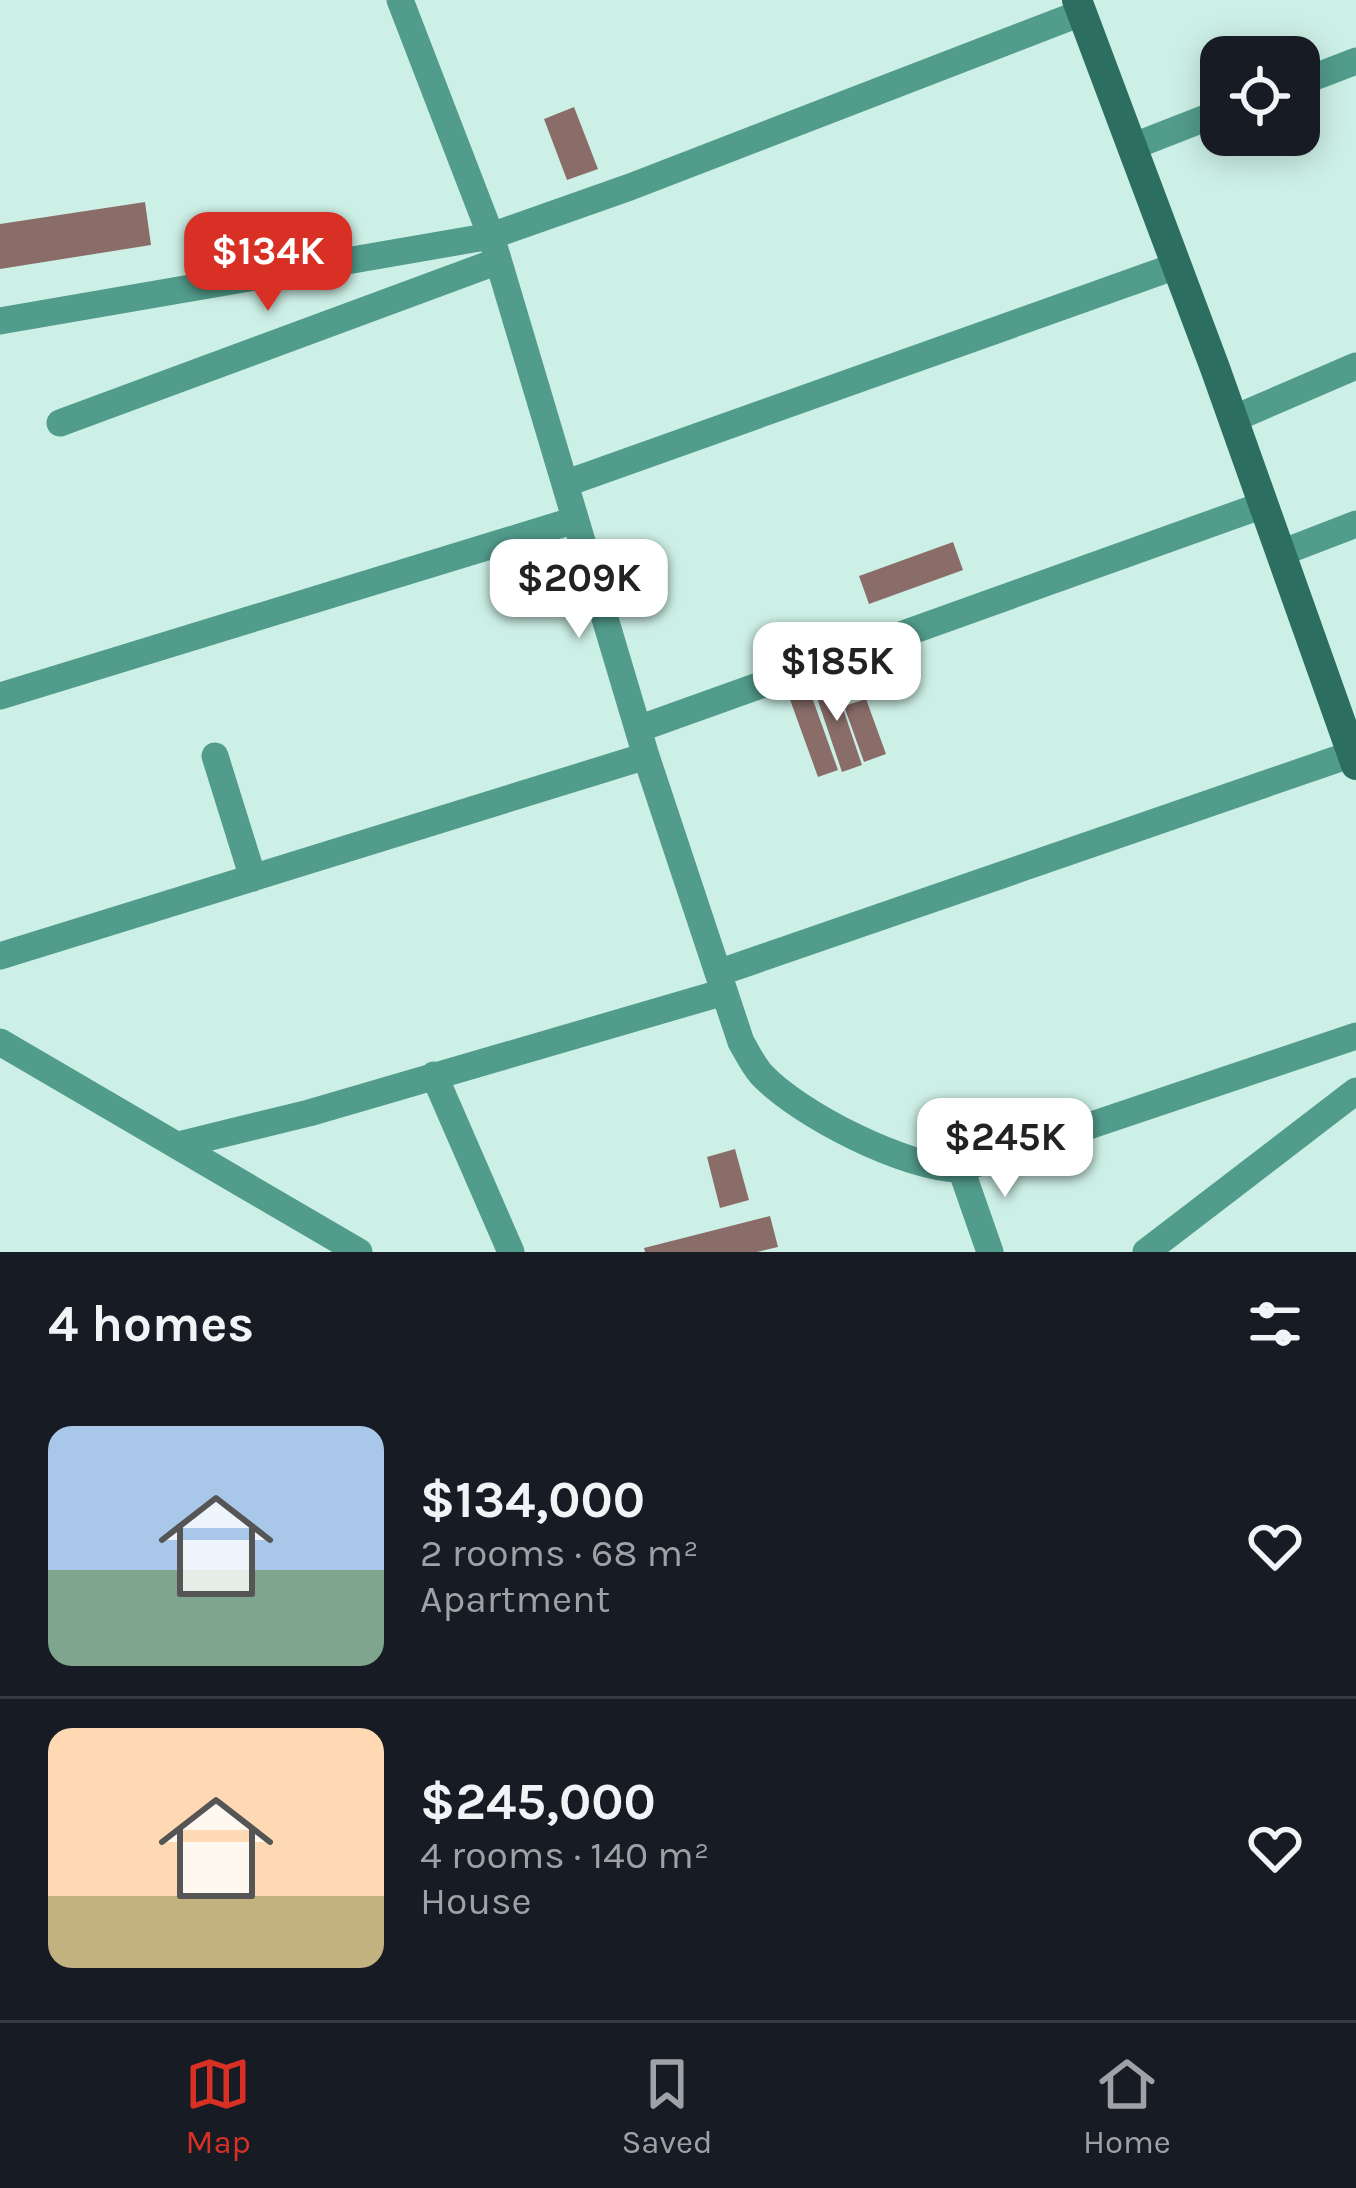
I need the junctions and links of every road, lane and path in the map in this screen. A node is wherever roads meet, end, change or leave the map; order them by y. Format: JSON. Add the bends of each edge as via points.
{"nodes":[{"id":1,"x":405,"y":2,"type":"edge"},
{"id":2,"x":1079,"y":7,"type":"edge"},
{"id":3,"x":1356,"y":61,"type":"edge"},
{"id":4,"x":1320,"y":74,"type":"edge"},
{"id":5,"x":1200,"y":120,"type":"edge"},
{"id":6,"x":1134,"y":146,"type":"junction"},
{"id":7,"x":494,"y":249,"type":"junction"},
{"id":8,"x":1176,"y":266,"type":"junction"},
{"id":9,"x":0,"y":321,"type":"edge"},
{"id":10,"x":1356,"y":366,"type":"edge"},
{"id":11,"x":1234,"y":419,"type":"junction"},
{"id":12,"x":60,"y":423,"type":"dead end"},
{"id":13,"x":567,"y":483,"type":"junction"},
{"id":14,"x":1264,"y":505,"type":"junction"},
{"id":15,"x":575,"y":520,"type":"junction"},
{"id":16,"x":1356,"y":524,"type":"edge"},
{"id":17,"x":1281,"y":553,"type":"junction"},
{"id":18,"x":0,"y":696,"type":"edge"},
{"id":19,"x":642,"y":742,"type":"junction"},
{"id":20,"x":215,"y":756,"type":"dead end"},
{"id":21,"x":1354,"y":759,"type":"edge"},
{"id":22,"x":253,"y":878,"type":"junction"},
{"id":23,"x":0,"y":956,"type":"edge"},
{"id":24,"x":721,"y":982,"type":"junction"},
{"id":25,"x":1356,"y":1036,"type":"edge"},
{"id":26,"x":0,"y":1042,"type":"edge"},
{"id":27,"x":434,"y":1075,"type":"junction"},
{"id":28,"x":1356,"y":1091,"type":"edge"},
{"id":29,"x":178,"y":1145,"type":"junction"},
{"id":30,"x":961,"y":1169,"type":"junction"},
{"id":31,"x":359,"y":1252,"type":"edge"},
{"id":32,"x":511,"y":1252,"type":"edge"},
{"id":33,"x":990,"y":1252,"type":"edge"},
{"id":34,"x":1146,"y":1252,"type":"edge"}],
"edges":[{"from":1,"to":7,"type":"street"},
{"from":2,"to":6,"type":"main road"},
{"from":2,"to":7,"type":"street"},
{"from":3,"to":4,"type":"street"},
{"from":5,"to":6,"type":"street"},
{"from":6,"to":8,"type":"main road"},
{"from":7,"to":9,"type":"street"},
{"from":7,"to":12,"type":"street"},
{"from":7,"to":13,"type":"street"},
{"from":8,"to":11,"type":"main road"},
{"from":8,"to":13,"type":"street"},
{"from":10,"to":11,"type":"street"},
{"from":11,"to":14,"type":"main road"},
{"from":13,"to":15,"type":"street"},
{"from":14,"to":17,"type":"main road"},
{"from":14,"to":19,"type":"street"},
{"from":15,"to":18,"type":"street"},
{"from":15,"to":19,"type":"street"},
{"from":16,"to":17,"type":"street"},
{"from":17,"to":21,"type":"main road"},
{"from":19,"to":22,"type":"street"},
{"from":19,"to":24,"type":"street"},
{"from":20,"to":22,"type":"street"},
{"from":21,"to":24,"type":"street"},
{"from":22,"to":23,"type":"street"},
{"from":24,"to":27,"type":"street"},
{"from":24,"to":30,"type":"street","via":[[759,1072],[796,1103],[907,1161]]},
{"from":25,"to":30,"type":"street"},
{"from":26,"to":29,"type":"street"},
{"from":27,"to":29,"type":"street"},
{"from":27,"to":32,"type":"street"},
{"from":28,"to":34,"type":"street"},
{"from":29,"to":31,"type":"street"},
{"from":30,"to":33,"type":"street"}]}
